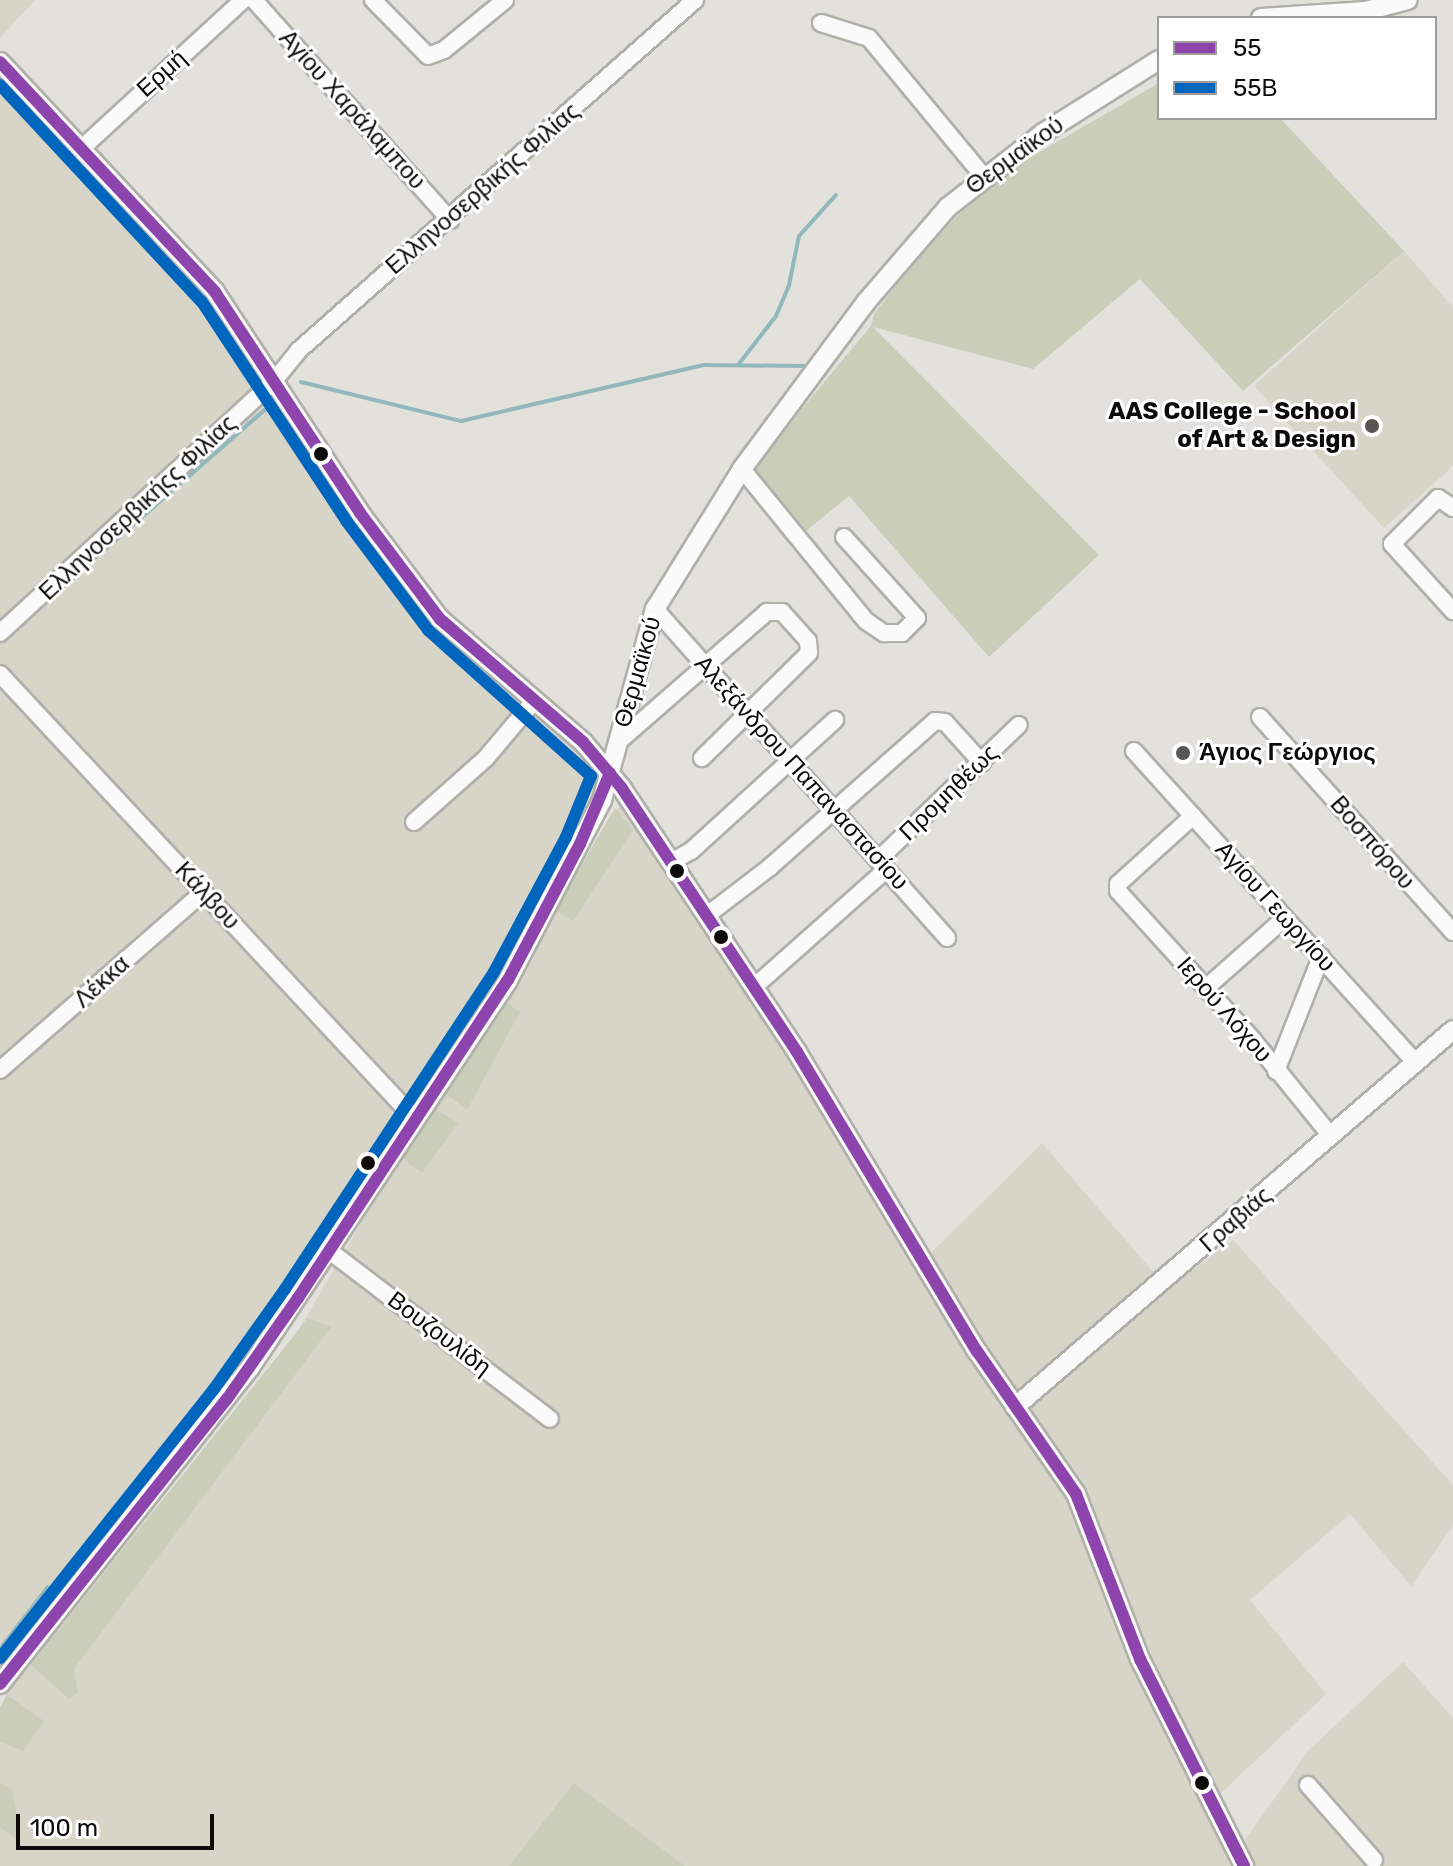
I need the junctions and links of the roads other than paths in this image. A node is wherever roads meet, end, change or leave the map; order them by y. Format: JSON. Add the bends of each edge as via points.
{"nodes":[{"id":1,"x":243,"y":0,"type":"edge"},
{"id":2,"x":254,"y":0,"type":"edge"},
{"id":3,"x":373,"y":0,"type":"edge"},
{"id":4,"x":505,"y":0,"type":"edge"},
{"id":5,"x":695,"y":0,"type":"edge"},
{"id":6,"x":1408,"y":0,"type":"edge"},
{"id":7,"x":1291,"y":16,"type":"edge"},
{"id":8,"x":821,"y":23,"type":"dead end"},
{"id":9,"x":1157,"y":61,"type":"edge"},
{"id":10,"x":0,"y":62,"type":"edge"},
{"id":11,"x":82,"y":148,"type":"junction"},
{"id":12,"x":983,"y":176,"type":"junction"},
{"id":13,"x":450,"y":220,"type":"junction"},
{"id":14,"x":274,"y":381,"type":"junction"},
{"id":15,"x":742,"y":469,"type":"junction"},
{"id":16,"x":1447,"y":503,"type":"edge"},
{"id":17,"x":844,"y":537,"type":"dead end"},
{"id":18,"x":655,"y":609,"type":"junction"},
{"id":19,"x":1453,"y":611,"type":"edge"},
{"id":20,"x":0,"y":633,"type":"edge"},
{"id":21,"x":704,"y":664,"type":"junction"},
{"id":22,"x":0,"y":674,"type":"edge"},
{"id":23,"x":534,"y":701,"type":"junction"},
{"id":24,"x":748,"y":714,"type":"junction"},
{"id":25,"x":1260,"y":717,"type":"dead end"},
{"id":26,"x":835,"y":720,"type":"dead end"},
{"id":27,"x":1019,"y":725,"type":"dead end"},
{"id":28,"x":618,"y":742,"type":"junction"},
{"id":29,"x":1134,"y":751,"type":"dead end"},
{"id":30,"x":702,"y":758,"type":"dead end"},
{"id":31,"x":790,"y":760,"type":"junction"},
{"id":32,"x":982,"y":763,"type":"junction"},
{"id":33,"x":610,"y":773,"type":"junction"},
{"id":34,"x":834,"y":810,"type":"junction"},
{"id":35,"x":1193,"y":816,"type":"junction"},
{"id":36,"x":414,"y":822,"type":"dead end"},
{"id":37,"x":671,"y":862,"type":"junction"},
{"id":38,"x":882,"y":865,"type":"junction"},
{"id":39,"x":203,"y":892,"type":"junction"},
{"id":40,"x":706,"y":916,"type":"junction"},
{"id":41,"x":1285,"y":918,"type":"junction"},
{"id":42,"x":1453,"y":932,"type":"edge"},
{"id":43,"x":947,"y":938,"type":"dead end"},
{"id":44,"x":1321,"y":957,"type":"junction"},
{"id":45,"x":754,"y":987,"type":"junction"},
{"id":46,"x":1207,"y":987,"type":"junction"},
{"id":47,"x":1453,"y":1030,"type":"edge"},
{"id":48,"x":1416,"y":1063,"type":"junction"},
{"id":49,"x":0,"y":1070,"type":"edge"},
{"id":50,"x":1276,"y":1071,"type":"junction"},
{"id":51,"x":414,"y":1118,"type":"junction"},
{"id":52,"x":1331,"y":1136,"type":"junction"},
{"id":53,"x":327,"y":1249,"type":"junction"},
{"id":54,"x":1015,"y":1407,"type":"junction"},
{"id":55,"x":550,"y":1419,"type":"dead end"},
{"id":56,"x":0,"y":1684,"type":"edge"},
{"id":57,"x":1308,"y":1785,"type":"dead end"},
{"id":58,"x":1374,"y":1860,"type":"dead end"},
{"id":59,"x":1244,"y":1866,"type":"edge"}],
"edges":[{"from":1,"to":11,"type":"street","name":"Ερμή"},
{"from":2,"to":13,"type":"street","name":"Αγίου Χαράλαμπου"},
{"from":3,"to":4,"type":"street","via":[[428,56],[444,50]]},
{"from":5,"to":13,"type":"street","name":"Ελληνοσερβικής Φιλίας"},
{"from":6,"to":7,"type":"street","via":[[1366,11]]},
{"from":8,"to":12,"type":"street","via":[[869,38]]},
{"from":9,"to":12,"type":"street","name":"Θερμαϊκού"},
{"from":10,"to":11,"type":"street"},
{"from":11,"to":14,"type":"street","via":[[215,292]]},
{"from":12,"to":15,"type":"street","name":"Θερμαϊκού","via":[[907,253]]},
{"from":13,"to":14,"type":"street","name":"Ελληνοσερβικής Φιλίας","via":[[298,351]]},
{"from":14,"to":20,"type":"street","name":"Ελληνοσερβικήςς Φιλίας"},
{"from":14,"to":23,"type":"street","via":[[422,597],[463,644]]},
{"from":15,"to":17,"type":"street","via":[[866,621],[884,633],[902,633],[917,618]]},
{"from":15,"to":18,"type":"street","name":"Θερμαϊκού"},
{"from":16,"to":19,"type":"street","via":[[1392,544]]},
{"from":18,"to":21,"type":"street","name":"Αλεξάνδρου Παπαναστασίου"},
{"from":18,"to":28,"type":"street","name":"Θερμαϊκού"},
{"from":21,"to":24,"type":"street","name":"Αλεξάνδρου Παπαναστασίου"},
{"from":21,"to":24,"type":"street","via":[[767,612],[788,615],[808,641],[809,653]]},
{"from":21,"to":28,"type":"street"},
{"from":22,"to":39,"type":"street","name":"Κάλβου"},
{"from":23,"to":33,"type":"street"},
{"from":23,"to":36,"type":"street","via":[[486,758]]},
{"from":24,"to":30,"type":"street"},
{"from":24,"to":31,"type":"street","name":"Αλεξάνδρου Παπαναστασίου"},
{"from":25,"to":42,"type":"street","name":"Βοσπόρου"},
{"from":26,"to":31,"type":"street"},
{"from":27,"to":32,"type":"street","name":"Προμηθέως"},
{"from":28,"to":33,"type":"street","name":"Θερμαϊκού"},
{"from":29,"to":35,"type":"street","name":"Αγίου Γεωργίου"},
{"from":31,"to":34,"type":"street","name":"Αλεξάνδρου Παπαναστασίου"},
{"from":31,"to":37,"type":"street","via":[[691,851]]},
{"from":32,"to":34,"type":"street","via":[[940,720]]},
{"from":32,"to":38,"type":"street","name":"Προμηθέως"},
{"from":33,"to":37,"type":"street"},
{"from":33,"to":51,"type":"street","name":"Θερμαϊκού","via":[[580,844],[508,980]]},
{"from":34,"to":38,"type":"street","name":"Αλεξάνδρου Παπαναστασίου"},
{"from":34,"to":40,"type":"street"},
{"from":35,"to":41,"type":"street","name":"Αγίου Γεωργίου"},
{"from":35,"to":46,"type":"street","name":"Ιερού Λόχου","via":[[1118,884],[1118,891]]},
{"from":37,"to":40,"type":"street"},
{"from":38,"to":43,"type":"street","name":"Αλεξάνδρου Παπαναστασίου"},
{"from":38,"to":45,"type":"street","name":"Προμηθέως"},
{"from":39,"to":49,"type":"street","name":"Λέκκα"},
{"from":39,"to":51,"type":"street","name":"Κάλβου"},
{"from":40,"to":45,"type":"street"},
{"from":41,"to":44,"type":"street","name":"Αγίου Γεωργίου"},
{"from":41,"to":46,"type":"street"},
{"from":44,"to":48,"type":"street","name":"Αγίου Γεωργίου"},
{"from":44,"to":50,"type":"street"},
{"from":45,"to":54,"type":"street"},
{"from":46,"to":50,"type":"street","name":"Ιερού Λόχου"},
{"from":47,"to":48,"type":"street","name":"Γραβιάς"},
{"from":48,"to":52,"type":"street","name":"Γραβιάς"},
{"from":50,"to":52,"type":"street","name":"Ιερού Λόχου"},
{"from":51,"to":53,"type":"street","name":"Θερμαϊκού"},
{"from":52,"to":54,"type":"street","name":"Γραβιάς"},
{"from":53,"to":55,"type":"street","name":"Βουζουλίδη"},
{"from":53,"to":56,"type":"street","name":"Θερμαϊκού","via":[[234,1389]]},
{"from":54,"to":59,"type":"street","via":[[1085,1511],[1122,1619]]},
{"from":57,"to":58,"type":"street"}]}
